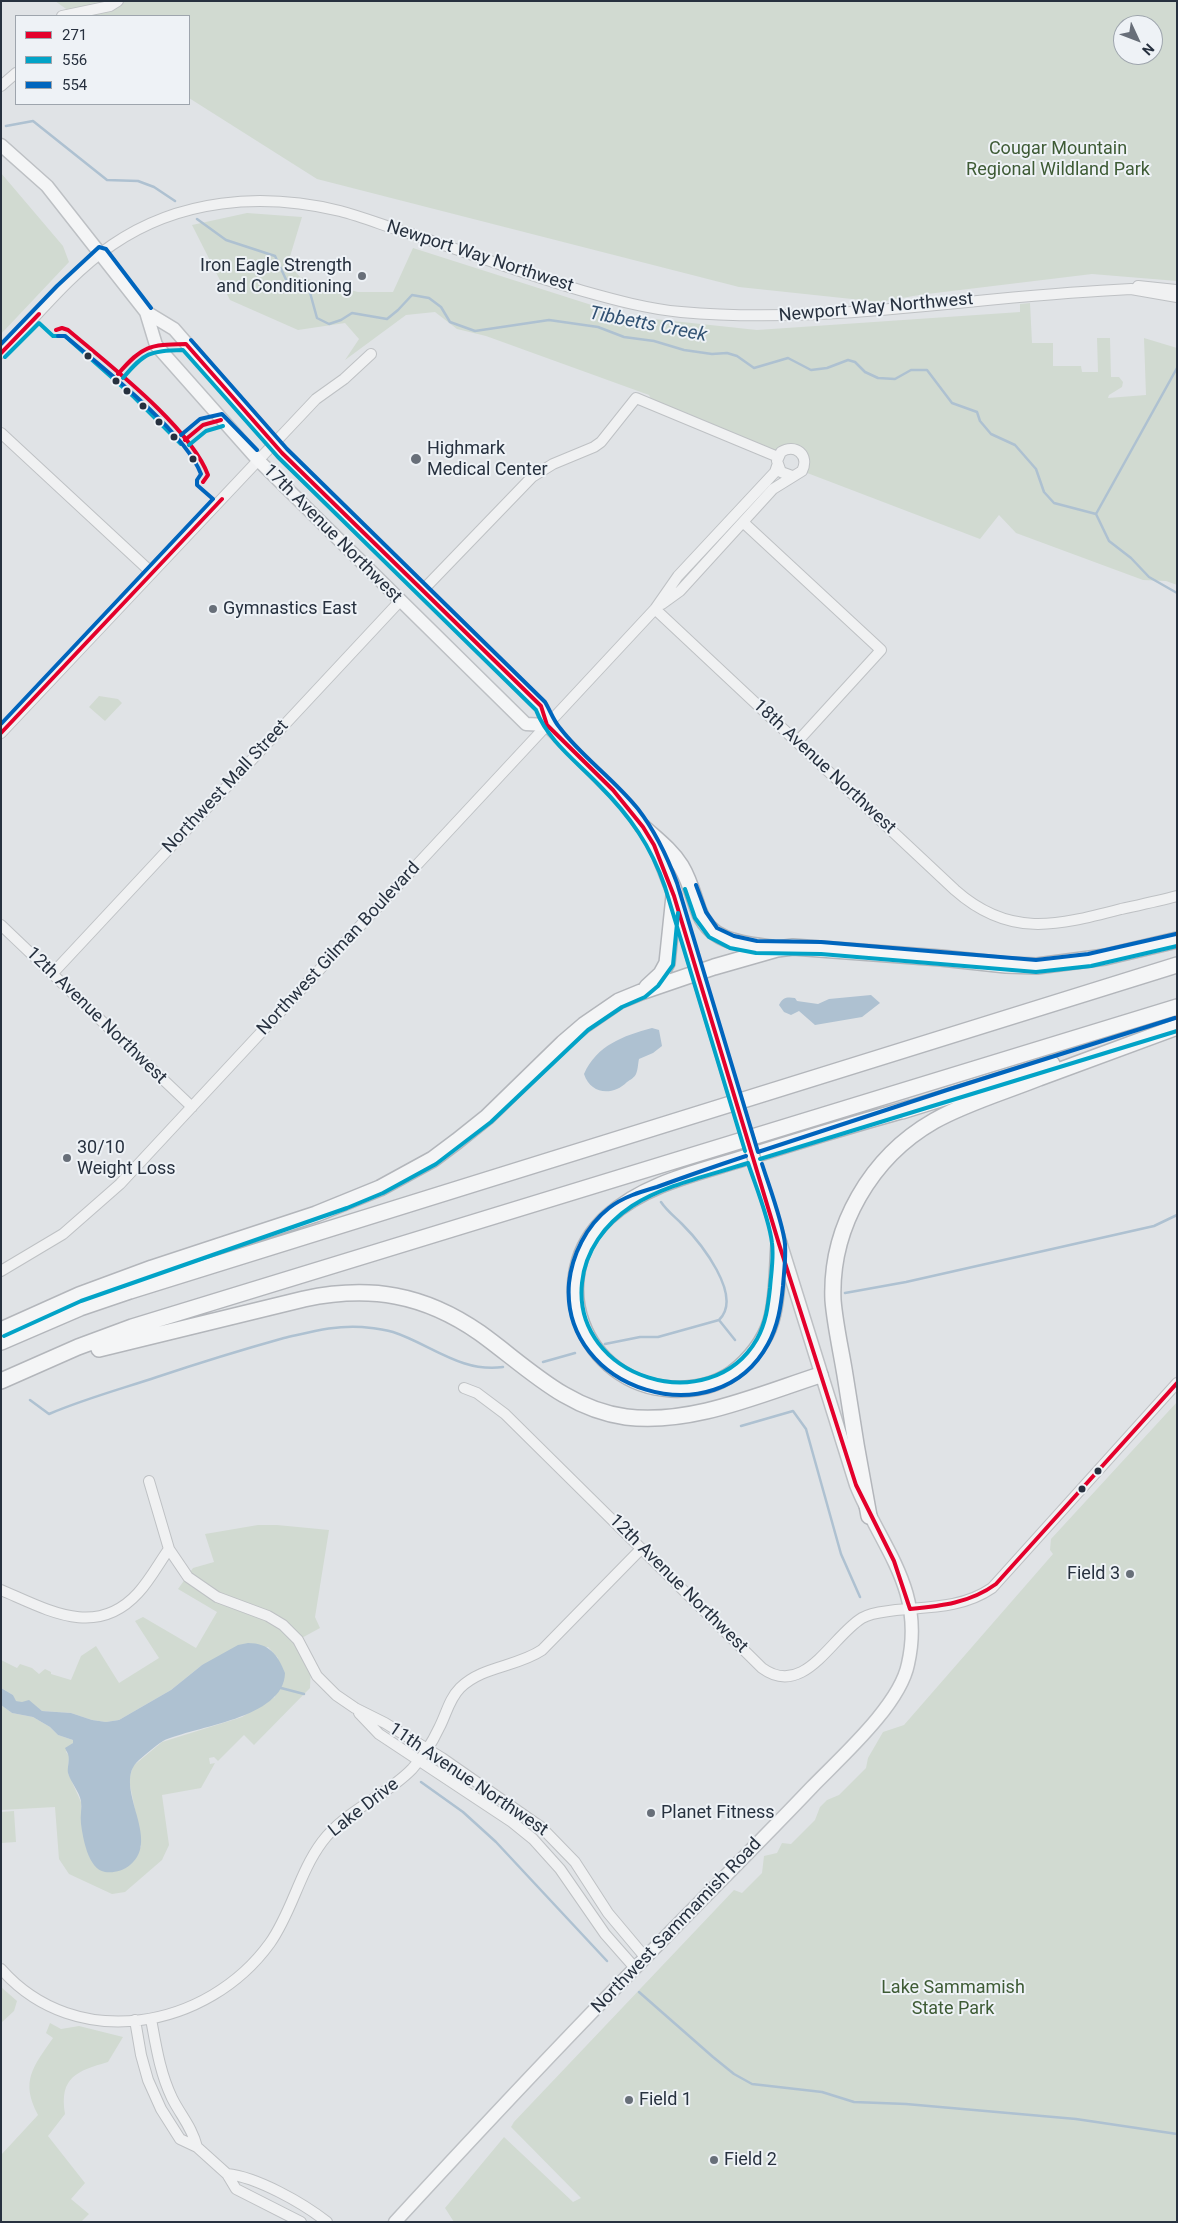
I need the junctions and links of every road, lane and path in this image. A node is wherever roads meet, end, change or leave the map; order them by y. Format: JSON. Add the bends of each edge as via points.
{"nodes":[{"id":1,"x":118,"y":1,"type":"edge"},
{"id":2,"x":67,"y":15,"type":"edge"},
{"id":3,"x":15,"y":74,"type":"edge"},
{"id":4,"x":1,"y":86,"type":"edge"},
{"id":5,"x":1,"y":145,"type":"edge"},
{"id":6,"x":101,"y":253,"type":"junction"},
{"id":7,"x":1130,"y":289,"type":"junction"},
{"id":8,"x":1177,"y":290,"type":"edge"},
{"id":9,"x":1177,"y":297,"type":"edge"},
{"id":10,"x":146,"y":312,"type":"junction"},
{"id":11,"x":1,"y":353,"type":"edge"},
{"id":12,"x":371,"y":354,"type":"dead end"},
{"id":13,"x":1,"y":433,"type":"edge"},
{"id":14,"x":274,"y":444,"type":"junction"},
{"id":15,"x":258,"y":460,"type":"junction"},
{"id":16,"x":778,"y":462,"type":"junction"},
{"id":17,"x":792,"y":476,"type":"junction"},
{"id":18,"x":744,"y":523,"type":"junction"},
{"id":19,"x":152,"y":573,"type":"junction"},
{"id":20,"x":422,"y":591,"type":"junction"},
{"id":21,"x":400,"y":601,"type":"junction"},
{"id":22,"x":655,"y":609,"type":"junction"},
{"id":23,"x":547,"y":725,"type":"junction"},
{"id":24,"x":1,"y":733,"type":"edge"},
{"id":25,"x":797,"y":742,"type":"junction"},
{"id":26,"x":643,"y":827,"type":"junction"},
{"id":27,"x":674,"y":896,"type":"junction"},
{"id":28,"x":1177,"y":896,"type":"edge"},
{"id":29,"x":1,"y":925,"type":"edge"},
{"id":30,"x":1177,"y":940,"type":"edge"},
{"id":31,"x":777,"y":949,"type":"junction"},
{"id":32,"x":1177,"y":965,"type":"edge"},
{"id":33,"x":697,"y":973,"type":"junction"},
{"id":34,"x":52,"y":974,"type":"junction"},
{"id":35,"x":641,"y":992,"type":"junction"},
{"id":36,"x":1177,"y":1007,"type":"edge"},
{"id":37,"x":1177,"y":1025,"type":"edge"},
{"id":38,"x":192,"y":1108,"type":"junction"},
{"id":39,"x":780,"y":1244,"type":"junction"},
{"id":40,"x":3,"y":1272,"type":"edge"},
{"id":41,"x":1,"y":1330,"type":"edge"},
{"id":42,"x":1,"y":1342,"type":"edge"},
{"id":43,"x":18,"y":1373,"type":"junction"},
{"id":44,"x":820,"y":1375,"type":"junction"},
{"id":45,"x":1,"y":1381,"type":"edge"},
{"id":46,"x":1177,"y":1383,"type":"edge"},
{"id":47,"x":464,"y":1388,"type":"dead end"},
{"id":48,"x":150,"y":1481,"type":"dead end"},
{"id":49,"x":869,"y":1516,"type":"junction"},
{"id":50,"x":169,"y":1549,"type":"junction"},
{"id":51,"x":640,"y":1550,"type":"junction"},
{"id":52,"x":1,"y":1590,"type":"edge"},
{"id":53,"x":910,"y":1609,"type":"junction"},
{"id":54,"x":355,"y":1708,"type":"junction"},
{"id":55,"x":427,"y":1749,"type":"junction"},
{"id":56,"x":419,"y":1761,"type":"junction"},
{"id":57,"x":646,"y":1957,"type":"junction"},
{"id":58,"x":635,"y":1968,"type":"junction"},
{"id":59,"x":1,"y":1969,"type":"edge"},
{"id":60,"x":151,"y":2019,"type":"junction"},
{"id":61,"x":135,"y":2020,"type":"junction"},
{"id":62,"x":197,"y":2147,"type":"junction"},
{"id":63,"x":227,"y":2174,"type":"junction"},
{"id":64,"x":301,"y":2222,"type":"edge"},
{"id":65,"x":327,"y":2222,"type":"edge"},
{"id":66,"x":395,"y":2222,"type":"edge"}],
"edges":[{"from":1,"to":2,"type":"street","via":[[110,6]]},
{"from":3,"to":4,"type":"street"},
{"from":5,"to":6,"type":"main road","name":"17th Avenue Northwest","via":[[47,186]]},
{"from":6,"to":7,"type":"street","name":"Newport Way Northwest","via":[[134,232],[175,213],[202,206],[273,201],[340,212],[546,280],[620,301],[680,312],[774,317]]},
{"from":6,"to":10,"type":"main road","name":"17th Avenue Northwest"},
{"from":6,"to":11,"type":"street","name":"Newport Way Northwest"},
{"from":7,"to":8,"type":"street","name":"Newport Way Northwest","via":[[1145,286]]},
{"from":7,"to":9,"type":"street","name":"Newport Way Northwest"},
{"from":10,"to":14,"type":"main road","name":"17th Avenue Northwest","via":[[174,329]]},
{"from":10,"to":15,"type":"main road","name":"17th Avenue Northwest","via":[[156,345]]},
{"from":12,"to":14,"type":"street","via":[[344,380],[316,400]]},
{"from":13,"to":19,"type":"street"},
{"from":14,"to":15,"type":"street"},
{"from":14,"to":20,"type":"main road","name":"17th Avenue Northwest"},
{"from":15,"to":19,"type":"street"},
{"from":15,"to":21,"type":"main road","name":"17th Avenue Northwest"},
{"from":16,"to":17,"type":"street","via":[[784,475]]},
{"from":16,"to":17,"type":"street","via":[[783,450],[791,448],[802,455],[804,466]]},
{"from":16,"to":20,"type":"street","via":[[636,398],[601,442],[532,477]]},
{"from":16,"to":22,"type":"street","name":"Northwest Gilman Boulevard","via":[[775,472],[678,576]]},
{"from":17,"to":18,"type":"street","name":"Northwest Gilman Boulevard","via":[[773,489]]},
{"from":18,"to":22,"type":"street","name":"Northwest Gilman Boulevard","via":[[680,591]]},
{"from":18,"to":25,"type":"street","via":[[881,650]]},
{"from":19,"to":24,"type":"street"},
{"from":20,"to":23,"type":"main road","name":"17th Avenue Northwest","via":[[541,706]]},
{"from":21,"to":23,"type":"main road","name":"17th Avenue Northwest","via":[[526,724]]},
{"from":21,"to":34,"type":"street","name":"Northwest Mall Street"},
{"from":22,"to":23,"type":"street","name":"Northwest Gilman Boulevard"},
{"from":22,"to":25,"type":"street","name":"18th Avenue Northwest"},
{"from":23,"to":26,"type":"main road","name":"17th Avenue Northwest","via":[[612,790]]},
{"from":23,"to":38,"type":"street","name":"Northwest Gilman Boulevard"},
{"from":25,"to":28,"type":"street","name":"18th Avenue Northwest","via":[[966,900],[985,913],[1022,923],[1052,924]]},
{"from":26,"to":27,"type":"main road","name":"17th Avenue Northwest","via":[[654,845]]},
{"from":26,"to":31,"type":"highway","via":[[681,866],[702,919],[710,930],[730,941]]},
{"from":27,"to":33,"type":"main road","name":"17th Avenue Northwest"},
{"from":27,"to":35,"type":"highway","via":[[667,963],[658,978]]},
{"from":29,"to":34,"type":"street","name":"12th Avenue Northwest"},
{"from":30,"to":31,"type":"highway","via":[[1105,957],[1037,966],[1006,966],[818,948]]},
{"from":31,"to":33,"type":"highway"},
{"from":32,"to":42,"type":"highway","via":[[130,1291],[80,1308]]},
{"from":33,"to":35,"type":"highway"},
{"from":33,"to":39,"type":"main road","name":"17th Avenue Northwest","bridge":true},
{"from":34,"to":38,"type":"street","name":"12th Avenue Northwest"},
{"from":35,"to":41,"type":"highway","via":[[619,1001],[584,1025],[487,1117],[406,1175],[316,1214],[79,1295]]},
{"from":36,"to":43,"type":"highway","via":[[132,1327]]},
{"from":37,"to":39,"type":"highway","via":[[845,1126],[642,1192],[608,1216],[582,1252],[575,1288],[576,1305],[587,1337],[608,1364],[651,1386],[681,1390],[712,1384],[742,1366],[754,1352],[771,1321]]},
{"from":37,"to":49,"type":"highway","via":[[934,1121],[902,1144],[879,1166],[865,1186],[844,1229],[834,1276],[833,1299]]},
{"from":38,"to":40,"type":"street","name":"Northwest Gilman Boulevard","via":[[81,1220]]},
{"from":39,"to":44,"type":"main road","name":"17th Avenue Northwest"},
{"from":43,"to":44,"type":"highway","via":[[228,1316],[330,1293],[356,1291],[399,1296],[430,1305],[474,1330],[558,1392],[577,1402],[624,1417],[682,1417]]},
{"from":43,"to":45,"type":"highway"},
{"from":44,"to":49,"type":"main road","name":"17th Avenue Northwest"},
{"from":46,"to":53,"type":"street","via":[[996,1584],[967,1602]]},
{"from":47,"to":51,"type":"street","name":"12th Avenue Northwest","via":[[491,1402],[505,1414],[600,1506]]},
{"from":48,"to":50,"type":"street","name":"11th Avenue Northwest"},
{"from":49,"to":53,"type":"main road","name":"17th Avenue Northwest","via":[[902,1578]]},
{"from":50,"to":52,"type":"street","via":[[139,1592],[104,1616],[69,1616]]},
{"from":50,"to":54,"type":"street","name":"11th Avenue Northwest","via":[[183,1571],[200,1587],[268,1616],[289,1631],[298,1640],[316,1676]]},
{"from":51,"to":53,"type":"street","name":"12th Avenue Northwest","via":[[762,1668],[775,1674],[792,1675],[809,1669],[855,1623],[870,1614]]},
{"from":51,"to":55,"type":"street","name":"Lake Drive","via":[[542,1650],[475,1678],[461,1688]]},
{"from":53,"to":57,"type":"main road","name":"Northwest Sammamish Road","via":[[908,1667],[894,1696],[855,1743]]},
{"from":54,"to":55,"type":"street","name":"11th Avenue Northwest"},
{"from":54,"to":56,"type":"street","name":"11th Avenue Northwest","via":[[379,1734]]},
{"from":55,"to":56,"type":"street","name":"Lake Drive"},
{"from":55,"to":57,"type":"street","name":"11th Avenue Northwest","via":[[547,1831],[575,1862],[608,1913]]},
{"from":56,"to":58,"type":"street","name":"11th Avenue Northwest","via":[[533,1839],[560,1869],[605,1934]]},
{"from":56,"to":60,"type":"street","name":"Lake Drive","via":[[390,1789],[346,1818],[323,1841],[303,1874],[273,1938],[243,1973],[203,2001]]},
{"from":57,"to":58,"type":"main road","name":"Northwest Sammamish Road"},
{"from":58,"to":66,"type":"main road","name":"Northwest Sammamish Road"},
{"from":59,"to":61,"type":"street","name":"Lake Drive","via":[[25,1991],[70,2014],[95,2020]]},
{"from":60,"to":61,"type":"street","name":"Lake Drive"},
{"from":60,"to":62,"type":"street","via":[[165,2082],[192,2130]]},
{"from":61,"to":62,"type":"street","via":[[145,2069],[156,2099],[180,2139]]},
{"from":62,"to":63,"type":"street"},
{"from":63,"to":64,"type":"street","via":[[236,2189]]},
{"from":63,"to":65,"type":"street","via":[[244,2176]]}]}
